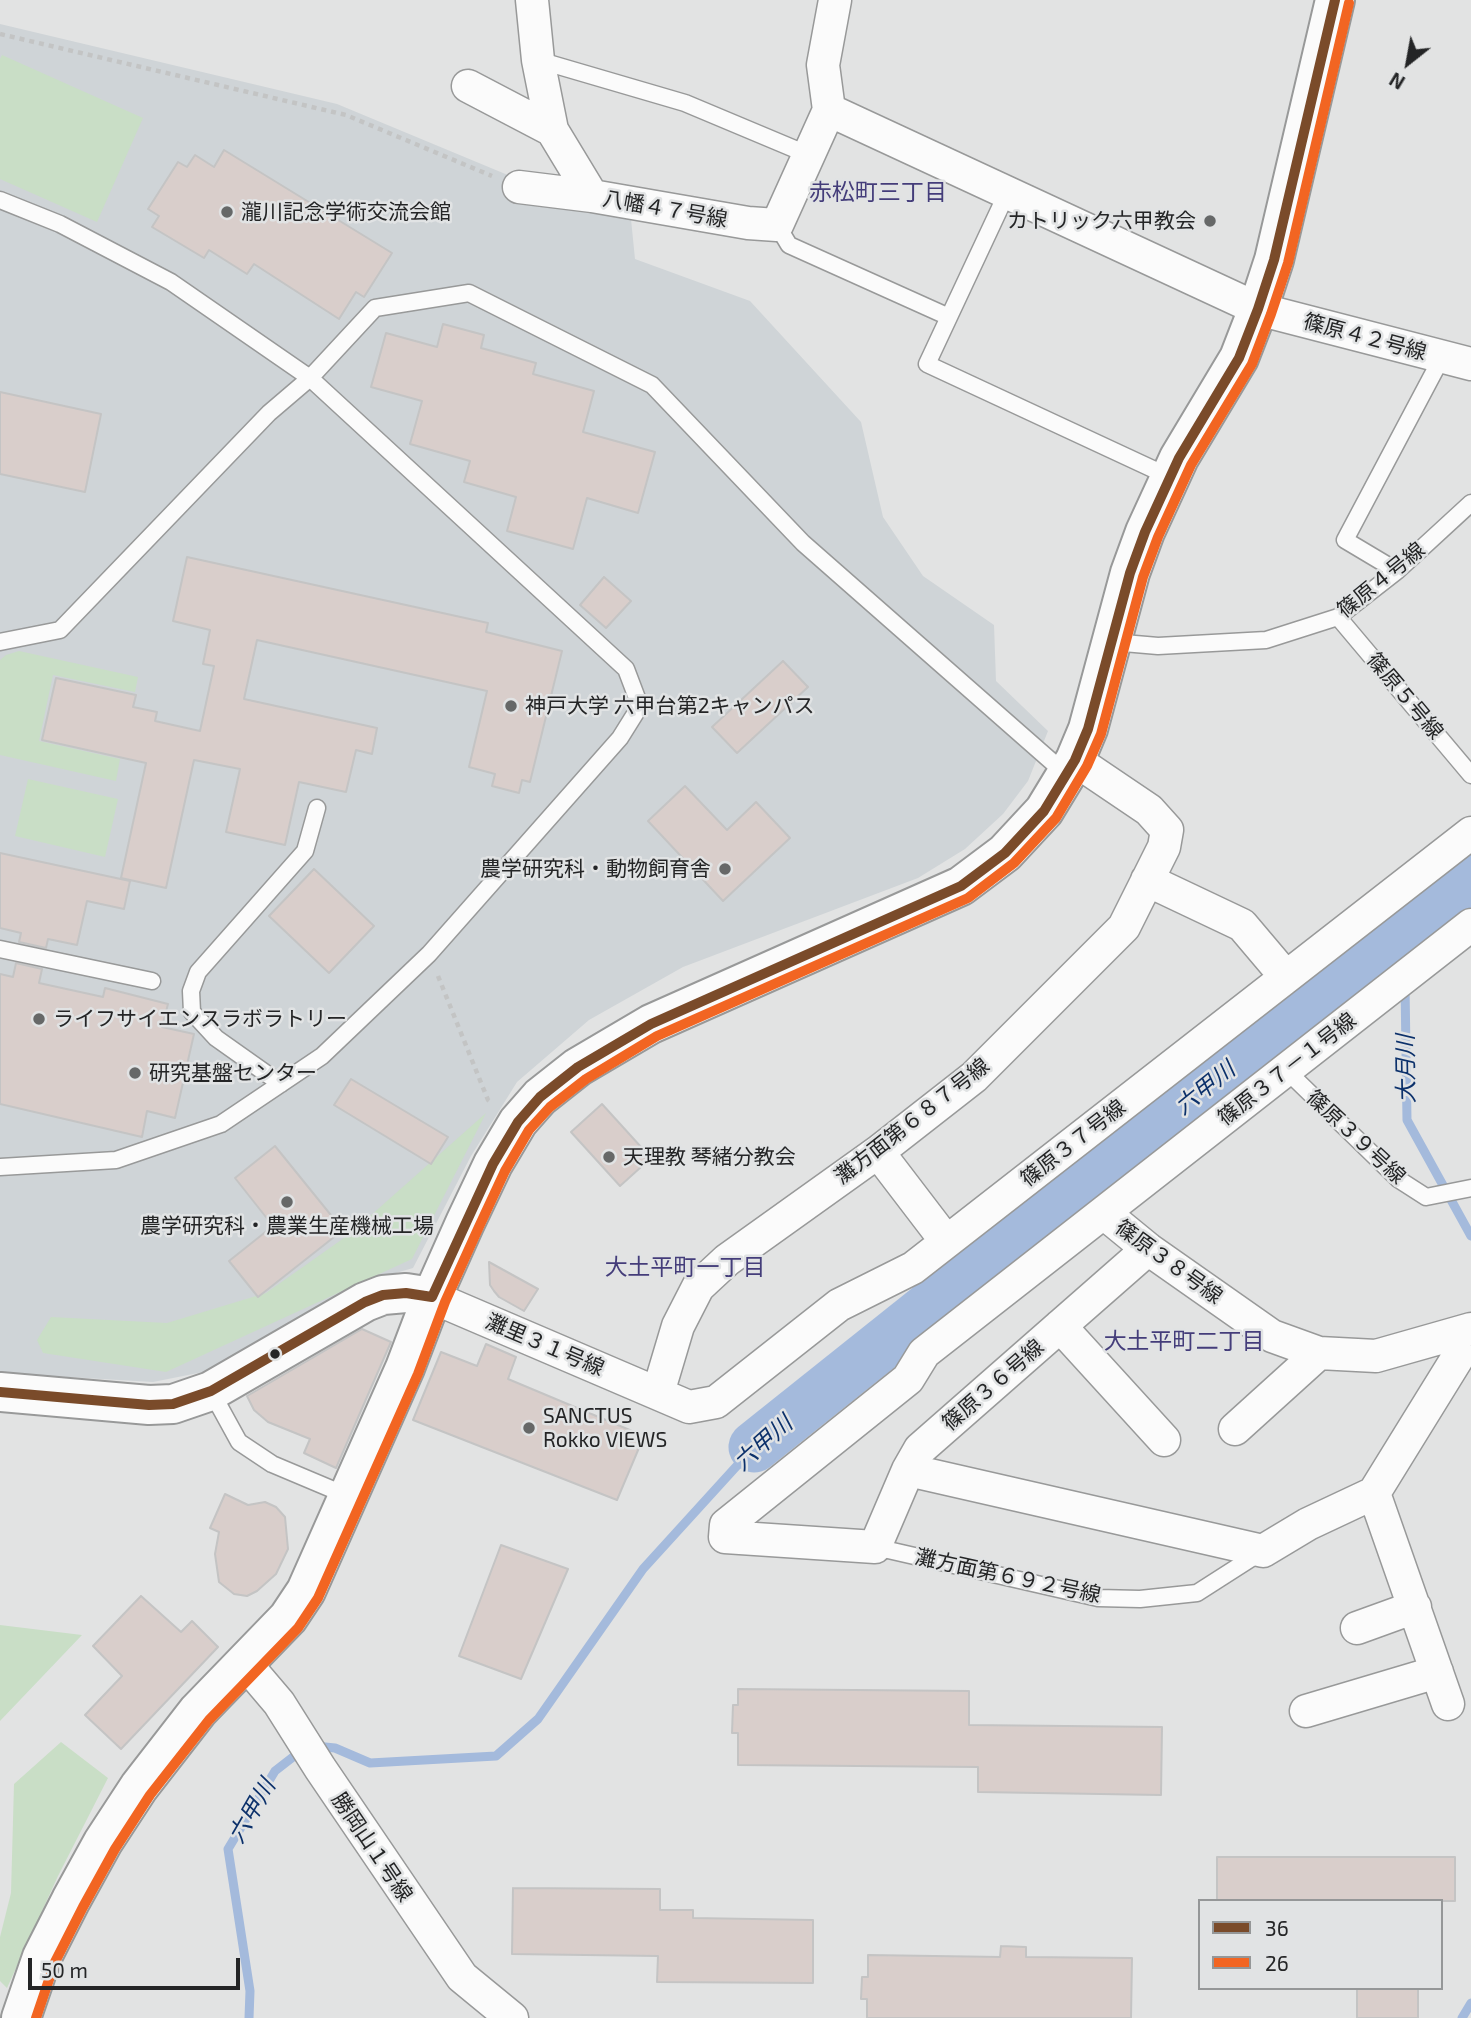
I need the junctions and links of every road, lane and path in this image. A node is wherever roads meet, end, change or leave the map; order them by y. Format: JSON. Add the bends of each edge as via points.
{"nodes":[{"id":1,"x":533,"y":0,"type":"edge"},
{"id":2,"x":835,"y":0,"type":"edge"},
{"id":3,"x":1335,"y":0,"type":"edge"},
{"id":4,"x":0,"y":34,"type":"edge"},
{"id":5,"x":538,"y":60,"type":"junction"},
{"id":6,"x":468,"y":86,"type":"dead end"},
{"id":7,"x":829,"y":110,"type":"junction"},
{"id":8,"x":552,"y":130,"type":"junction"},
{"id":9,"x":809,"y":155,"type":"junction"},
{"id":10,"x":519,"y":187,"type":"joint"},
{"id":11,"x":1007,"y":194,"type":"junction"},
{"id":12,"x":592,"y":196,"type":"junction"},
{"id":13,"x":0,"y":200,"type":"edge"},
{"id":14,"x":777,"y":225,"type":"junction"},
{"id":15,"x":1258,"y":309,"type":"junction"},
{"id":16,"x":949,"y":317,"type":"junction"},
{"id":17,"x":1457,"y":360,"type":"edge"},
{"id":18,"x":310,"y":378,"type":"junction"},
{"id":19,"x":1170,"y":477,"type":"junction"},
{"id":20,"x":1469,"y":508,"type":"edge"},
{"id":21,"x":1397,"y":571,"type":"junction"},
{"id":22,"x":1338,"y":617,"type":"junction"},
{"id":23,"x":0,"y":642,"type":"edge"},
{"id":24,"x":1112,"y":642,"type":"junction"},
{"id":25,"x":1071,"y":768,"type":"junction"},
{"id":26,"x":1471,"y":775,"type":"edge"},
{"id":27,"x":317,"y":808,"type":"dead end"},
{"id":28,"x":1471,"y":833,"type":"edge"},
{"id":29,"x":1147,"y":880,"type":"junction"},
{"id":30,"x":1471,"y":925,"type":"edge"},
{"id":31,"x":0,"y":949,"type":"edge"},
{"id":32,"x":429,"y":954,"type":"junction"},
{"id":33,"x":1286,"y":977,"type":"junction"},
{"id":34,"x":152,"y":981,"type":"dead end"},
{"id":35,"x":1286,"y":1070,"type":"junction"},
{"id":36,"x":281,"y":1084,"type":"junction"},
{"id":37,"x":518,"y":1122,"type":"junction"},
{"id":38,"x":878,"y":1152,"type":"junction"},
{"id":39,"x":0,"y":1167,"type":"edge"},
{"id":40,"x":1469,"y":1189,"type":"edge"},
{"id":41,"x":1104,"y":1213,"type":"junction"},
{"id":42,"x":946,"y":1241,"type":"junction"},
{"id":43,"x":1148,"y":1249,"type":"junction"},
{"id":44,"x":432,"y":1297,"type":"junction"},
{"id":45,"x":1060,"y":1326,"type":"junction"},
{"id":46,"x":1471,"y":1329,"type":"edge"},
{"id":47,"x":1471,"y":1336,"type":"edge"},
{"id":48,"x":1319,"y":1353,"type":"junction"},
{"id":49,"x":211,"y":1391,"type":"junction"},
{"id":50,"x":0,"y":1392,"type":"edge"},
{"id":51,"x":658,"y":1393,"type":"junction"},
{"id":52,"x":1235,"y":1429,"type":"dead end"},
{"id":53,"x":1164,"y":1440,"type":"dead end"},
{"id":54,"x":908,"y":1470,"type":"junction"},
{"id":55,"x":1374,"y":1493,"type":"junction"},
{"id":56,"x":348,"y":1496,"type":"junction"},
{"id":57,"x":725,"y":1537,"type":"joint"},
{"id":58,"x":875,"y":1547,"type":"junction"},
{"id":59,"x":1264,"y":1551,"type":"junction"},
{"id":60,"x":1415,"y":1607,"type":"junction"},
{"id":61,"x":1357,"y":1628,"type":"dead end"},
{"id":62,"x":245,"y":1663,"type":"junction"},
{"id":63,"x":1437,"y":1672,"type":"junction"},
{"id":64,"x":1448,"y":1704,"type":"dead end"},
{"id":65,"x":1306,"y":1711,"type":"dead end"},
{"id":66,"x":0,"y":2014,"type":"edge"},
{"id":67,"x":6,"y":2018,"type":"edge"},
{"id":68,"x":21,"y":2018,"type":"edge"},
{"id":69,"x":512,"y":2018,"type":"edge"}],
"edges":[{"from":1,"to":5,"type":"street","name":"八幡４７号線"},
{"from":2,"to":7,"type":"street","via":[[822,65]]},
{"from":3,"to":15,"type":"main road","via":[[1274,260]]},
{"from":4,"to":10,"type":"path","via":[[346,115]]},
{"from":5,"to":8,"type":"street","name":"八幡４７号線"},
{"from":5,"to":9,"type":"lane","via":[[685,103]]},
{"from":6,"to":8,"type":"street"},
{"from":7,"to":9,"type":"street"},
{"from":7,"to":11,"type":"street","name":"篠原４２号線"},
{"from":8,"to":12,"type":"street","name":"八幡４７号線"},
{"from":9,"to":14,"type":"street"},
{"from":10,"to":12,"type":"street"},
{"from":11,"to":15,"type":"street","name":"篠原４２号線"},
{"from":11,"to":16,"type":"lane"},
{"from":12,"to":14,"type":"street","name":"八幡４７号線"},
{"from":13,"to":18,"type":"lane","via":[[60,224],[171,282]]},
{"from":14,"to":16,"type":"lane","via":[[789,245]]},
{"from":15,"to":17,"type":"street","name":"篠原４２号線"},
{"from":15,"to":19,"type":"main road","via":[[1239,358]]},
{"from":16,"to":19,"type":"lane","via":[[927,363]]},
{"from":17,"to":21,"type":"lane","via":[[1345,540]]},
{"from":18,"to":23,"type":"lane","via":[[269,412],[60,630]]},
{"from":18,"to":25,"type":"lane","via":[[375,308],[469,293],[652,385],[803,543]]},
{"from":18,"to":32,"type":"lane","via":[[626,669],[640,706],[620,737]]},
{"from":19,"to":24,"type":"main road","via":[[1130,573]]},
{"from":20,"to":21,"type":"lane","name":"篠原４号線"},
{"from":21,"to":22,"type":"lane","name":"篠原４号線"},
{"from":22,"to":24,"type":"lane","name":"篠原４号線","via":[[1266,640],[1158,646]]},
{"from":22,"to":26,"type":"lane","name":"篠原５号線"},
{"from":24,"to":25,"type":"main road","via":[[1088,729]]},
{"from":25,"to":29,"type":"street","name":"灘方面第６８７号線","via":[[1149,810],[1167,830],[1164,847]]},
{"from":25,"to":37,"type":"main road","via":[[1023,836],[961,886],[651,1024],[578,1067],[540,1097]]},
{"from":27,"to":36,"type":"lane","via":[[305,851],[198,972],[191,991],[192,1012],[216,1038]]},
{"from":28,"to":33,"type":"street","name":"篠原３７号線"},
{"from":29,"to":33,"type":"street","via":[[1242,925]]},
{"from":29,"to":38,"type":"street","name":"灘方面第６８７号線","via":[[1124,927],[974,1077]]},
{"from":30,"to":35,"type":"street","name":"篠原３７－１号線"},
{"from":31,"to":34,"type":"lane"},
{"from":32,"to":36,"type":"lane","via":[[322,1056]]},
{"from":32,"to":37,"type":"path","via":[[488,1100]]},
{"from":33,"to":42,"type":"street","name":"篠原３７号線"},
{"from":35,"to":40,"type":"lane","name":"篠原３９号線","via":[[1398,1179],[1426,1197]]},
{"from":35,"to":41,"type":"street","name":"篠原３７－１号線"},
{"from":36,"to":39,"type":"lane","via":[[221,1124],[116,1160]]},
{"from":37,"to":44,"type":"main road","via":[[493,1164]]},
{"from":38,"to":42,"type":"street"},
{"from":38,"to":51,"type":"street","name":"灘方面第６８７号線","via":[[727,1260],[698,1287],[678,1326]]},
{"from":41,"to":43,"type":"street","name":"篠原３８号線"},
{"from":41,"to":57,"type":"street","name":"篠原３７－１号線","via":[[924,1353],[908,1379],[726,1525]]},
{"from":42,"to":51,"type":"street","name":"篠原３７号線","via":[[913,1268],[839,1306],[716,1402],[689,1407]]},
{"from":43,"to":45,"type":"street","name":"篠原３６号線"},
{"from":43,"to":48,"type":"street","name":"篠原３８号線","via":[[1272,1336]]},
{"from":44,"to":49,"type":"main road","via":[[406,1293],[365,1302]]},
{"from":44,"to":51,"type":"street","name":"灘里３１号線"},
{"from":44,"to":56,"type":"main road"},
{"from":45,"to":53,"type":"street"},
{"from":45,"to":54,"type":"street","name":"篠原３６号線","via":[[920,1449]]},
{"from":46,"to":48,"type":"street","name":"篠原３８号線","via":[[1376,1356]]},
{"from":47,"to":55,"type":"street"},
{"from":48,"to":52,"type":"street"},
{"from":49,"to":50,"type":"main road","via":[[173,1404],[149,1405]]},
{"from":49,"to":56,"type":"lane","via":[[239,1442],[272,1464]]},
{"from":54,"to":58,"type":"street","name":"篠原３６号線"},
{"from":54,"to":59,"type":"street"},
{"from":55,"to":59,"type":"street","name":"灘方面第６９２号線"},
{"from":55,"to":60,"type":"street"},
{"from":56,"to":62,"type":"main road","via":[[306,1591],[288,1618]]},
{"from":57,"to":58,"type":"street","name":"灘方面第６９２号線"},
{"from":58,"to":59,"type":"lane","name":"灘方面第６９２号線","via":[[1098,1598],[1140,1600],[1197,1593]]},
{"from":60,"to":61,"type":"street"},
{"from":60,"to":63,"type":"street"},
{"from":62,"to":68,"type":"main road","via":[[170,1744],[103,1842],[43,1957]]},
{"from":62,"to":69,"type":"street","name":"勝岡山１号線","via":[[279,1703],[462,1977]]},
{"from":63,"to":64,"type":"street"},
{"from":63,"to":65,"type":"street"},
{"from":66,"to":67,"type":"main road"}]}
